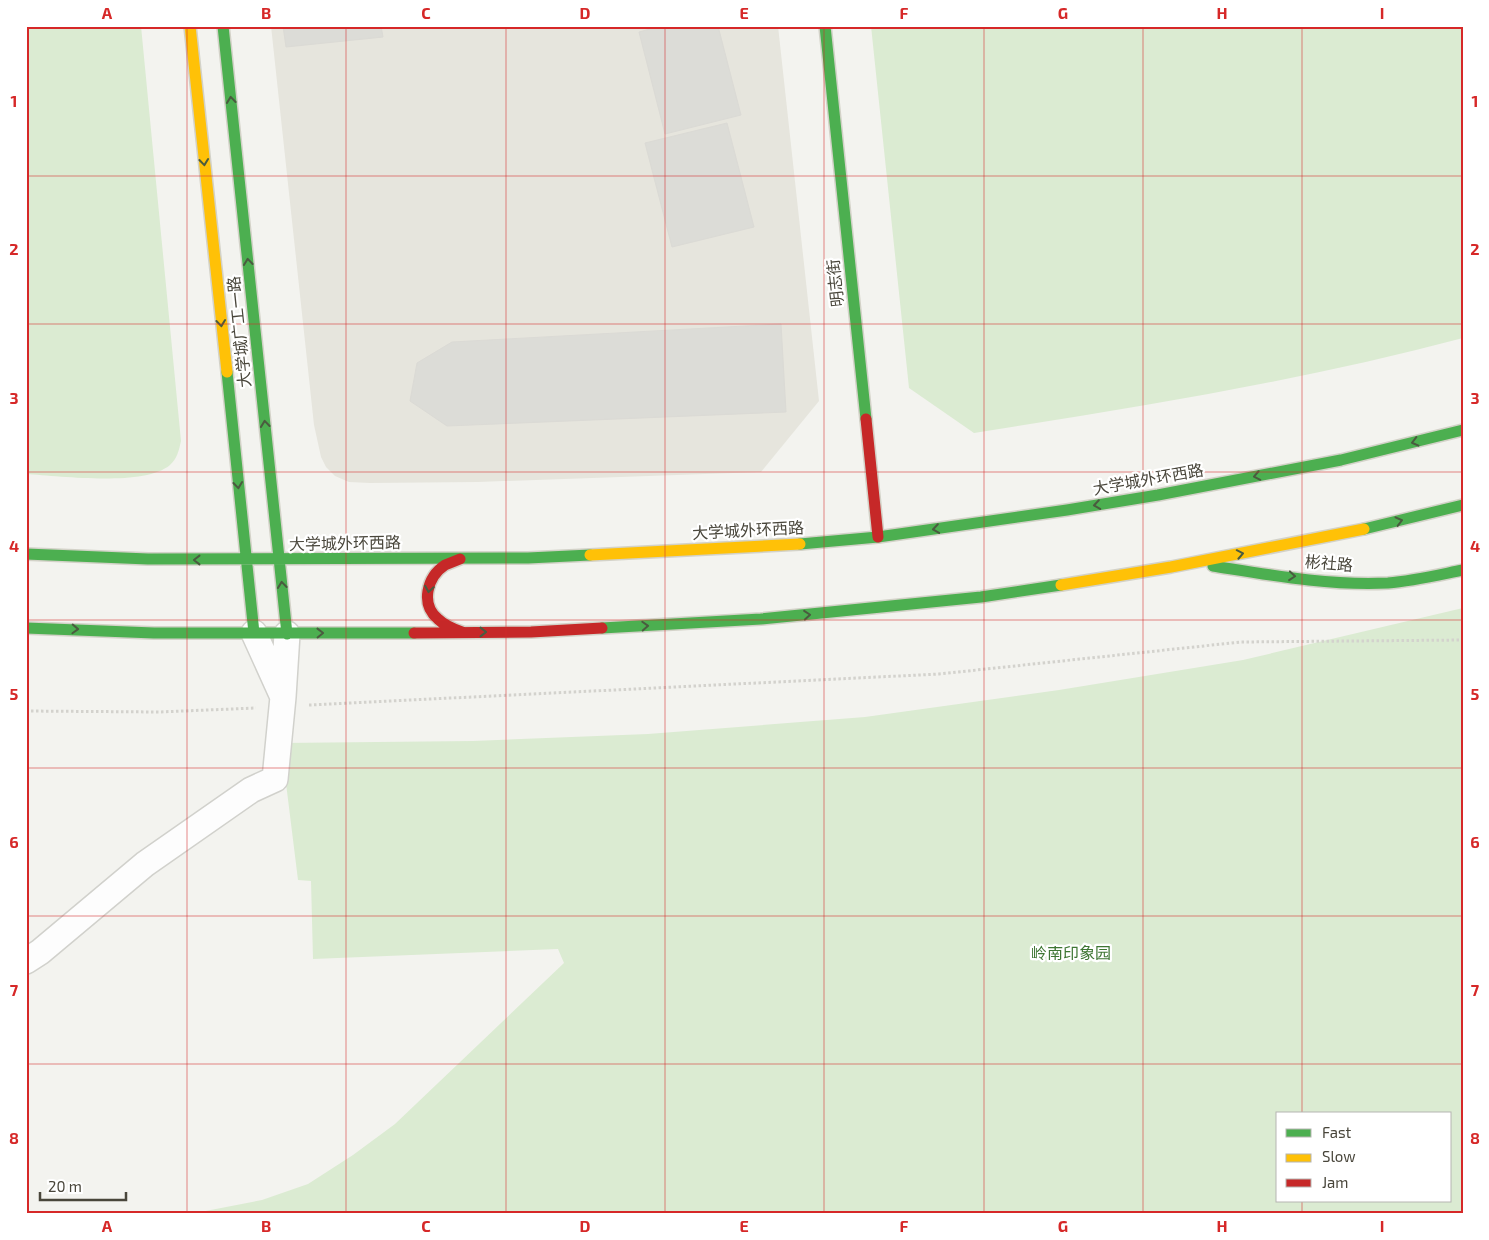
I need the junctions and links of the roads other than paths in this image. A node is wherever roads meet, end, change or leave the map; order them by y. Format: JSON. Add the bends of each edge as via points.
{"nodes":[{"id":1,"x":190,"y":26,"type":"edge"},
{"id":2,"x":223,"y":26,"type":"edge"},
{"id":3,"x":825,"y":26,"type":"edge"},
{"id":4,"x":1463,"y":430,"type":"edge"},
{"id":5,"x":1463,"y":505,"type":"edge"},
{"id":6,"x":878,"y":537,"type":"junction"},
{"id":7,"x":26,"y":554,"type":"edge"},
{"id":8,"x":462,"y":558,"type":"junction"},
{"id":9,"x":246,"y":560,"type":"junction"},
{"id":10,"x":279,"y":560,"type":"junction"},
{"id":11,"x":1192,"y":563,"type":"junction"},
{"id":12,"x":1463,"y":570,"type":"edge"},
{"id":13,"x":26,"y":628,"type":"edge"},
{"id":14,"x":462,"y":632,"type":"junction"},
{"id":15,"x":254,"y":633,"type":"junction"},
{"id":16,"x":287,"y":634,"type":"junction"},
{"id":17,"x":282,"y":702,"type":"junction"},
{"id":18,"x":26,"y":961,"type":"edge"}],
"edges":[{"from":1,"to":9,"type":"main road","name":"大学城广工一路","one_way":true},
{"from":10,"to":2,"type":"main road","name":"大学城广工一路","one_way":true},
{"from":3,"to":6,"type":"main road","name":"明志街"},
{"from":4,"to":6,"type":"main road","name":"大学城外环西路","one_way":true,"via":[[1341,460],[1158,495]]},
{"from":11,"to":5,"type":"main road","one_way":true,"via":[[1358,531]]},
{"from":6,"to":8,"type":"main road","name":"大学城外环西路","via":[[762,547]]},
{"from":9,"to":7,"type":"main road","name":"大学城外环西路","one_way":true},
{"from":8,"to":10,"type":"main road","name":"大学城外环西路"},
{"from":8,"to":14,"type":"main road","one_way":true,"via":[[439,568],[431,578],[428,590],[428,602],[439,623]]},
{"from":9,"to":10,"type":"main road","name":"大学城外环西路"},
{"from":9,"to":15,"type":"main road","name":"大学城广工一路"},
{"from":16,"to":10,"type":"main road","name":"大学城广工一路","one_way":true},
{"from":11,"to":12,"type":"main road","name":"彬社路","one_way":true,"via":[[1377,583]]},
{"from":14,"to":11,"type":"main road","one_way":true,"via":[[531,632],[698,623],[851,611],[981,597]]},
{"from":13,"to":15,"type":"main road","one_way":true},
{"from":16,"to":14,"type":"main road","one_way":true},
{"from":15,"to":16,"type":"main road"},
{"from":15,"to":17,"type":"street"},
{"from":16,"to":17,"type":"street"},
{"from":17,"to":18,"type":"street","via":[[275,779],[251,790],[145,864]]}]}
